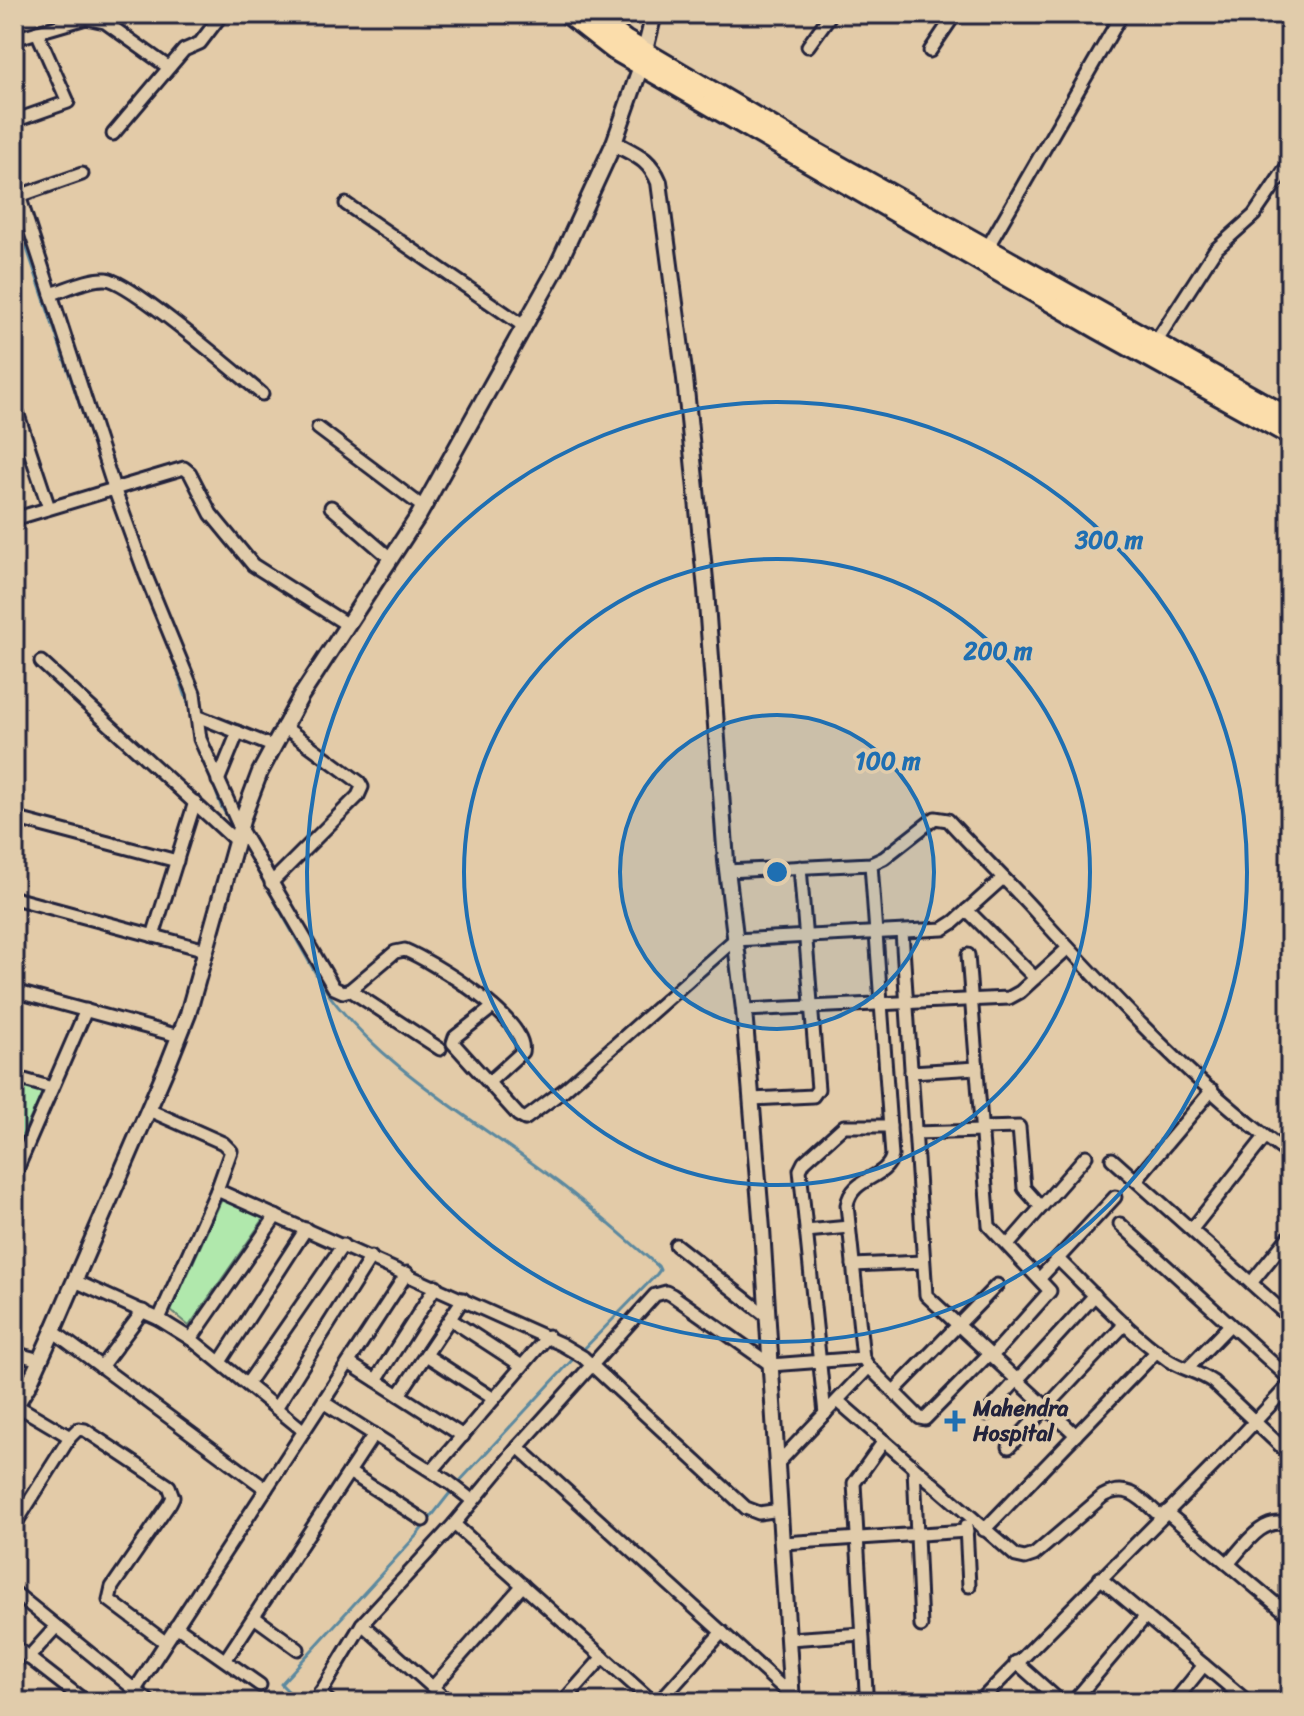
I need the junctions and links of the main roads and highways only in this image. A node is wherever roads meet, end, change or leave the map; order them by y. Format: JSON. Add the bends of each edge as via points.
{"nodes":[{"id":1,"x":568,"y":14,"type":"edge"},
{"id":2,"x":590,"y":14,"type":"edge"},
{"id":3,"x":642,"y":59,"type":"junction"},
{"id":4,"x":1290,"y":418,"type":"edge"},
{"id":5,"x":1290,"y":435,"type":"edge"}],
"edges":[{"from":1,"to":3,"type":"highway","via":[[614,50]]},
{"from":2,"to":3,"type":"highway"},
{"from":3,"to":4,"type":"highway"},
{"from":3,"to":5,"type":"highway","via":[[1098,329]]}]}
